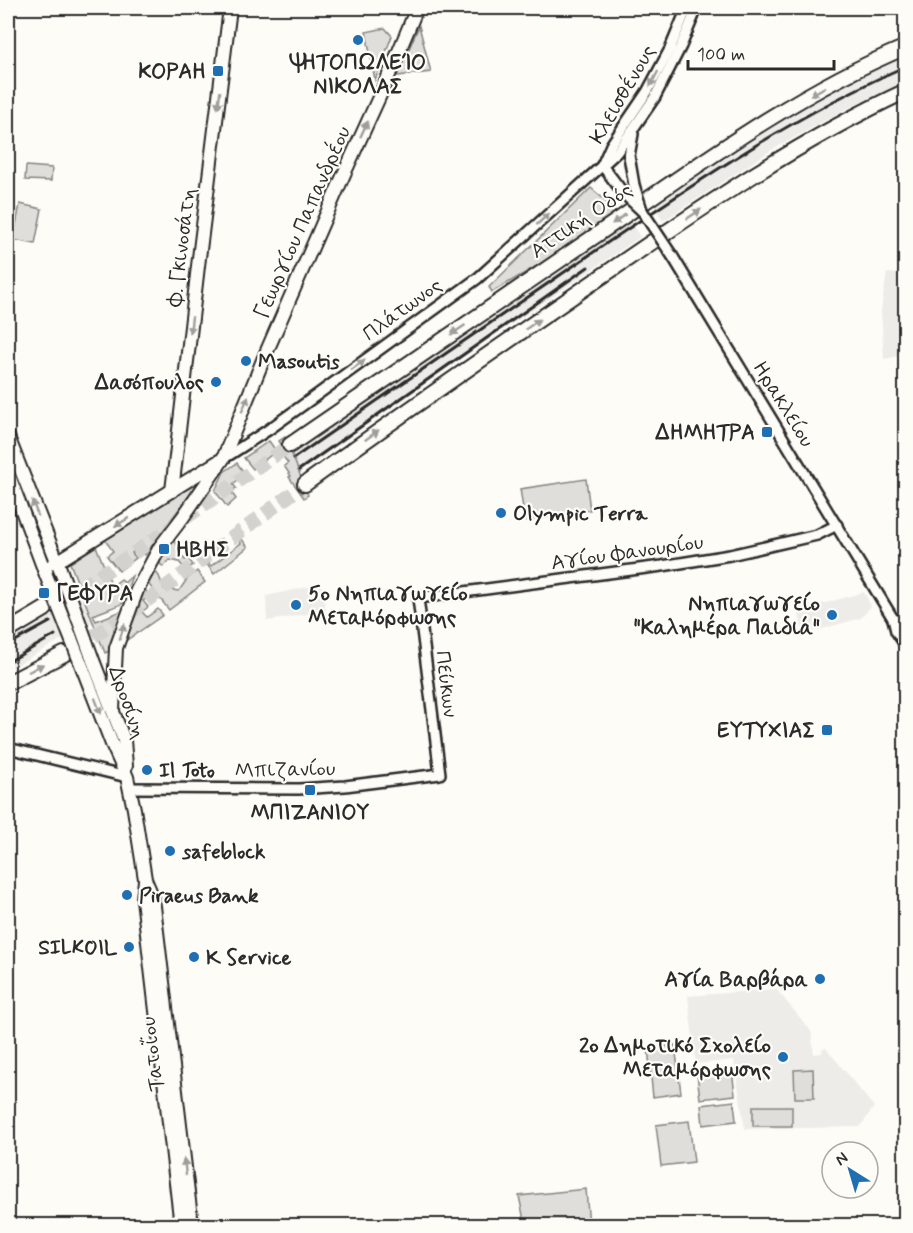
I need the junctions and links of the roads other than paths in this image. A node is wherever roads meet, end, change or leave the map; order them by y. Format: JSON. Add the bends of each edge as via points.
{"nodes":[{"id":1,"x":230,"y":8,"type":"edge"},
{"id":2,"x":417,"y":8,"type":"edge"},
{"id":3,"x":687,"y":8,"type":"edge"},
{"id":4,"x":697,"y":8,"type":"edge"},
{"id":5,"x":906,"y":42,"type":"edge"},
{"id":6,"x":906,"y":47,"type":"edge"},
{"id":7,"x":888,"y":54,"type":"junction"},
{"id":8,"x":906,"y":91,"type":"edge"},
{"id":9,"x":635,"y":126,"type":"junction"},
{"id":10,"x":602,"y":165,"type":"junction"},
{"id":11,"x":624,"y":194,"type":"joint"},
{"id":12,"x":643,"y":212,"type":"junction"},
{"id":13,"x":8,"y":437,"type":"edge"},
{"id":14,"x":290,"y":445,"type":"tunnel mouth"},
{"id":15,"x":223,"y":459,"type":"junction"},
{"id":16,"x":8,"y":473,"type":"edge"},
{"id":17,"x":305,"y":483,"type":"tunnel mouth"},
{"id":18,"x":172,"y":491,"type":"junction"},
{"id":19,"x":837,"y":525,"type":"junction"},
{"id":20,"x":58,"y":564,"type":"junction"},
{"id":21,"x":45,"y":573,"type":"junction"},
{"id":22,"x":418,"y":598,"type":"joint"},
{"id":23,"x":892,"y":617,"type":"junction"},
{"id":24,"x":8,"y":623,"type":"edge"},
{"id":25,"x":8,"y":631,"type":"edge"},
{"id":26,"x":906,"y":632,"type":"edge"},
{"id":27,"x":906,"y":646,"type":"edge"},
{"id":28,"x":64,"y":654,"type":"tunnel mouth"},
{"id":29,"x":88,"y":666,"type":"junction"},
{"id":30,"x":8,"y":683,"type":"edge"},
{"id":31,"x":113,"y":710,"type":"junction"},
{"id":32,"x":8,"y":748,"type":"edge"},
{"id":33,"x":440,"y":774,"type":"joint"},
{"id":34,"x":128,"y":782,"type":"junction"},
{"id":35,"x":145,"y":879,"type":"junction"},
{"id":36,"x":181,"y":1226,"type":"edge"},
{"id":37,"x":192,"y":1226,"type":"edge"}],
"edges":[{"from":1,"to":18,"type":"main road","name":"Φ. Γκινοσάτη","one_way":true},
{"from":15,"to":2,"type":"main road","name":"Γεωργίου Παπανδρέου","one_way":true},
{"from":3,"to":10,"type":"street","name":"Κλεισθένους","one_way":true,"via":[[647,92]]},
{"from":4,"to":9,"type":"street","name":"Κλεισθένους","via":[[655,97]]},
{"from":5,"to":7,"type":"highway"},
{"from":6,"to":7,"type":"highway","name":"Αττική Οδός"},
{"from":7,"to":14,"type":"highway","name":"Αττική Οδός","one_way":true,"via":[[748,133]]},
{"from":17,"to":8,"type":"highway","one_way":true,"via":[[696,212],[793,150]]},
{"from":9,"to":10,"type":"street","name":"Πλάτωνος","via":[[617,152]]},
{"from":9,"to":12,"type":"street","name":"Ηρακλείου","bridge":true,"via":[[629,156]]},
{"from":10,"to":11,"type":"street","name":"Κλεισθένους"},
{"from":15,"to":10,"type":"street","name":"Πλάτωνος","one_way":true,"via":[[478,278]]},
{"from":11,"to":12,"type":"street","name":"Ηρακλείου","bridge":true},
{"from":12,"to":19,"type":"street","name":"Ηρακλείου","bridge":true},
{"from":20,"to":13,"type":"main road","name":"Δροσίνη","one_way":true},
{"from":15,"to":18,"type":"main road","name":"Πλάτωνος"},
{"from":31,"to":15,"type":"main road","name":"Γεωργίου Παπανδρέου","one_way":true,"via":[[117,648],[137,590],[160,547]]},
{"from":16,"to":21,"type":"main road","name":"Δροσίνη"},
{"from":18,"to":20,"type":"main road","name":"Πλάτωνος","one_way":true},
{"from":19,"to":22,"type":"street","name":"Αγίου Φανουρίου","via":[[817,535],[730,555]]},
{"from":19,"to":23,"type":"street","name":"Ηρακλείου"},
{"from":20,"to":21,"type":"main road","name":"Πλάτωνος"},
{"from":20,"to":29,"type":"main road","name":"Δροσίνη","bridge":true},
{"from":21,"to":29,"type":"main road","name":"Δροσίνη","bridge":true},
{"from":22,"to":33,"type":"street","name":"Πεύκων"},
{"from":23,"to":26,"type":"street","name":"Ηρακλείου"},
{"from":23,"to":27,"type":"street","name":"Ηρακλείου"},
{"from":24,"to":25,"type":"highway","via":[[45,609]]},
{"from":30,"to":28,"type":"highway","one_way":true},
{"from":29,"to":31,"type":"main road","name":"Δροσίνη"},
{"from":29,"to":34,"type":"main road","name":"Δροσίνη","one_way":true},
{"from":31,"to":34,"type":"main road","name":"Δροσίνη","via":[[124,740]]},
{"from":32,"to":34,"type":"street"},
{"from":33,"to":34,"type":"street","name":"Μπιζανίου","via":[[299,789]]},
{"from":34,"to":35,"type":"main road","name":"Τατοΐου"},
{"from":35,"to":36,"type":"main road","name":"Τατοΐου","via":[[142,899]]},
{"from":37,"to":35,"type":"main road","name":"Τατοΐου","one_way":true,"via":[[153,898]]}]}
